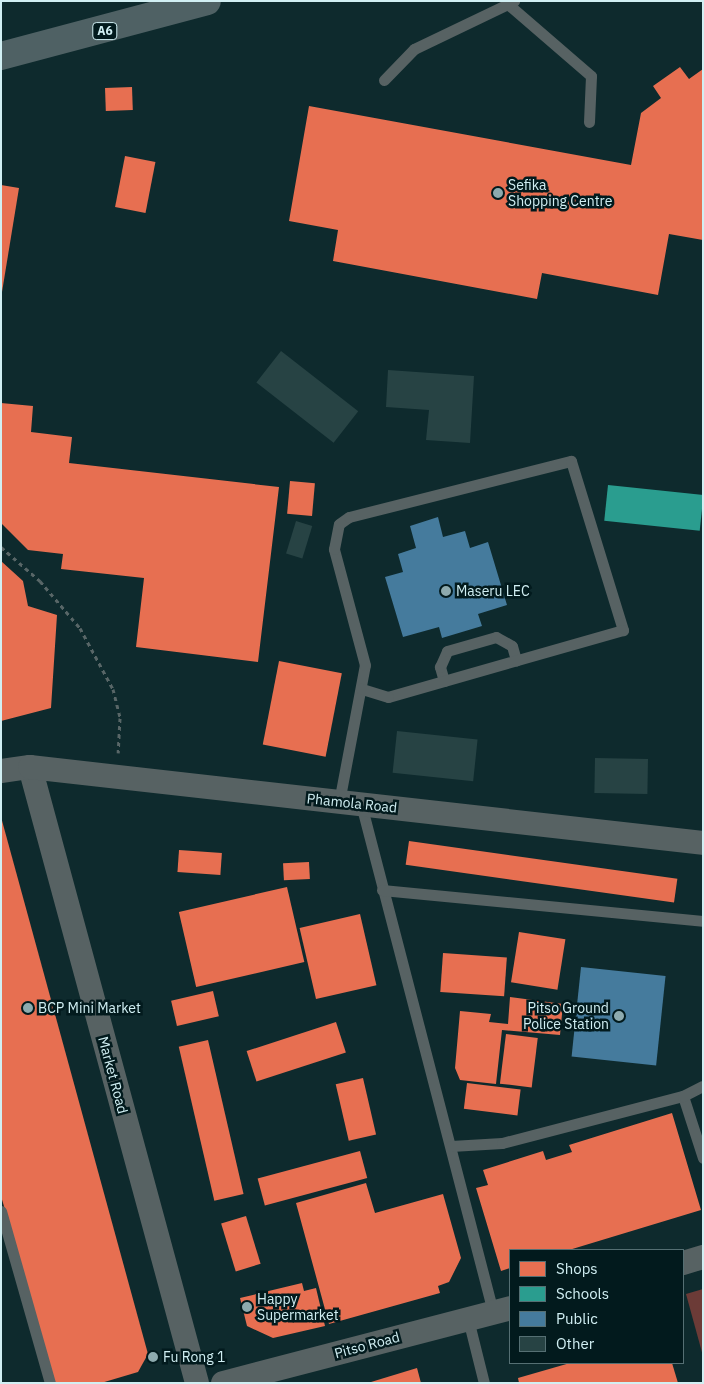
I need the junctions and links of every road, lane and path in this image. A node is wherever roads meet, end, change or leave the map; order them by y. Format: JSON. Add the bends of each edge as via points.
{"nodes":[{"id":1,"x":207,"y":1,"type":"edge"},
{"id":2,"x":512,"y":4,"type":"edge"},
{"id":3,"x":1,"y":56,"type":"edge"},
{"id":4,"x":384,"y":80,"type":"dead end"},
{"id":5,"x":589,"y":122,"type":"dead end"},
{"id":6,"x":1,"y":547,"type":"edge"},
{"id":7,"x":516,"y":660,"type":"junction"},
{"id":8,"x":444,"y":682,"type":"junction"},
{"id":9,"x":361,"y":689,"type":"junction"},
{"id":10,"x":30,"y":767,"type":"junction"},
{"id":11,"x":1,"y":771,"type":"edge"},
{"id":12,"x":117,"y":777,"type":"junction"},
{"id":13,"x":350,"y":803,"type":"junction"},
{"id":14,"x":703,"y":843,"type":"edge"},
{"id":15,"x":382,"y":890,"type":"junction"},
{"id":16,"x":703,"y":921,"type":"edge"},
{"id":17,"x":703,"y":1086,"type":"edge"},
{"id":18,"x":683,"y":1096,"type":"junction"},
{"id":19,"x":451,"y":1146,"type":"junction"},
{"id":20,"x":703,"y":1158,"type":"edge"},
{"id":21,"x":1,"y":1211,"type":"edge"},
{"id":22,"x":703,"y":1257,"type":"edge"},
{"id":23,"x":684,"y":1263,"type":"edge"},
{"id":24,"x":502,"y":1310,"type":"edge"},
{"id":25,"x":468,"y":1319,"type":"junction"},
{"id":26,"x":50,"y":1383,"type":"edge"},
{"id":27,"x":197,"y":1383,"type":"edge"},
{"id":28,"x":223,"y":1383,"type":"edge"},
{"id":29,"x":484,"y":1383,"type":"edge"}],
"edges":[{"from":1,"to":3,"type":"main road","number":"A6"},
{"from":2,"to":4,"type":"lane","via":[[414,49]]},
{"from":2,"to":5,"type":"lane","via":[[590,76]]},
{"from":6,"to":12,"type":"path","via":[[40,581],[80,628],[113,689],[120,718]]},
{"from":7,"to":8,"type":"lane"},
{"from":7,"to":8,"type":"lane","via":[[512,646],[496,637],[447,651],[440,668]]},
{"from":7,"to":9,"type":"lane","via":[[623,630],[571,461],[349,517],[339,524],[334,549],[363,651]]},
{"from":8,"to":9,"type":"lane","via":[[388,697]]},
{"from":9,"to":13,"type":"lane"},
{"from":10,"to":11,"type":"street","name":"Phamola Road"},
{"from":10,"to":12,"type":"street","name":"Phamola Road"},
{"from":10,"to":27,"type":"street","name":"Market Road"},
{"from":12,"to":13,"type":"street","name":"Phamola Road"},
{"from":13,"to":14,"type":"street","name":"Phamola Road"},
{"from":13,"to":15,"type":"lane"},
{"from":15,"to":16,"type":"lane"},
{"from":15,"to":19,"type":"lane"},
{"from":17,"to":18,"type":"lane"},
{"from":18,"to":19,"type":"lane","via":[[502,1143]]},
{"from":18,"to":20,"type":"lane"},
{"from":19,"to":24,"type":"lane"},
{"from":21,"to":26,"type":"lane"},
{"from":22,"to":23,"type":"street"},
{"from":24,"to":25,"type":"street","name":"Pitso Road"},
{"from":25,"to":28,"type":"street","name":"Pitso Road"},
{"from":25,"to":29,"type":"lane"}]}
